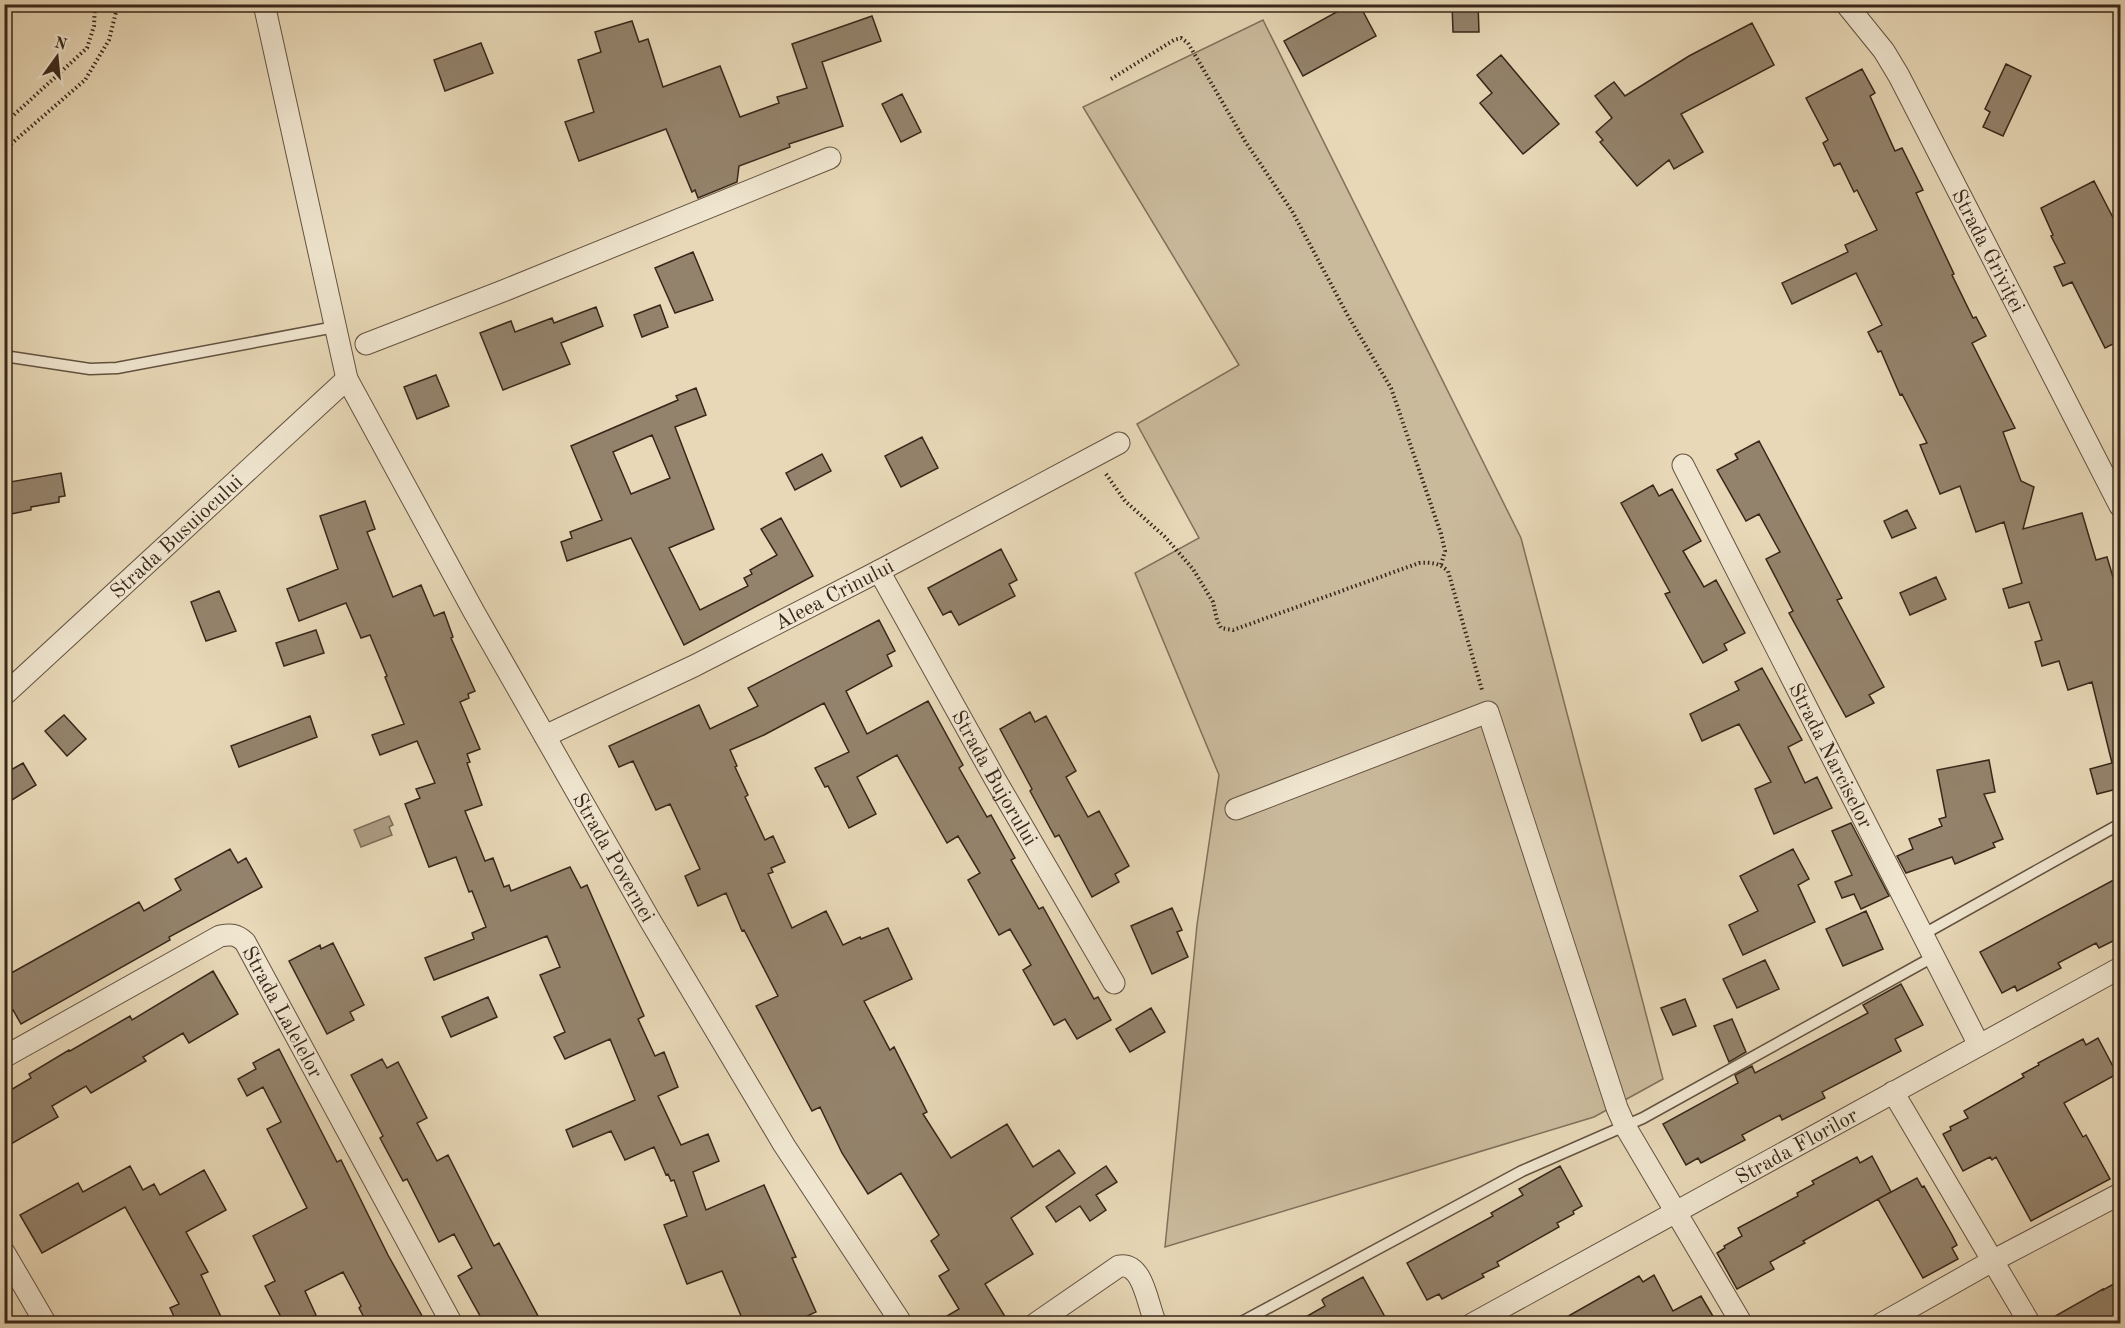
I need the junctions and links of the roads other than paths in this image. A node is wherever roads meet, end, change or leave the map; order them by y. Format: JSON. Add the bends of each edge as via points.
{"nodes":[{"id":1,"x":264,"y":4,"type":"edge"},
{"id":2,"x":1846,"y":4,"type":"edge"},
{"id":3,"x":830,"y":158,"type":"dead end"},
{"id":4,"x":335,"y":327,"type":"junction"},
{"id":5,"x":354,"y":349,"type":"junction"},
{"id":6,"x":4,"y":356,"type":"edge"},
{"id":7,"x":347,"y":379,"type":"junction"},
{"id":8,"x":1119,"y":443,"type":"dead end"},
{"id":9,"x":1683,"y":465,"type":"dead end"},
{"id":10,"x":2121,"y":506,"type":"edge"},
{"id":11,"x":879,"y":571,"type":"junction"},
{"id":12,"x":4,"y":695,"type":"edge"},
{"id":13,"x":545,"y":736,"type":"junction"},
{"id":14,"x":1236,"y":809,"type":"dead end"},
{"id":15,"x":2121,"y":824,"type":"edge"},
{"id":16,"x":1922,"y":935,"type":"junction"},
{"id":17,"x":1933,"y":957,"type":"junction"},
{"id":18,"x":2121,"y":968,"type":"edge"},
{"id":19,"x":1114,"y":983,"type":"dead end"},
{"id":20,"x":1979,"y":1045,"type":"junction"},
{"id":21,"x":4,"y":1057,"type":"edge"},
{"id":22,"x":1893,"y":1092,"type":"junction"},
{"id":23,"x":1625,"y":1126,"type":"junction"},
{"id":24,"x":2121,"y":1194,"type":"edge"},
{"id":25,"x":1675,"y":1211,"type":"junction"},
{"id":26,"x":4,"y":1252,"type":"edge"},
{"id":27,"x":1994,"y":1260,"type":"junction"},
{"id":28,"x":46,"y":1323,"type":"edge"},
{"id":29,"x":452,"y":1323,"type":"edge"},
{"id":30,"x":902,"y":1323,"type":"edge"},
{"id":31,"x":1035,"y":1323,"type":"edge"},
{"id":32,"x":1156,"y":1323,"type":"edge"},
{"id":33,"x":1238,"y":1323,"type":"edge"},
{"id":34,"x":1472,"y":1323,"type":"edge"},
{"id":35,"x":1742,"y":1323,"type":"edge"},
{"id":36,"x":1881,"y":1323,"type":"edge"},
{"id":37,"x":2030,"y":1323,"type":"edge"}],
"edges":[{"from":1,"to":4,"type":"street","name":"Strada Povernei"},
{"from":2,"to":10,"type":"street","name":"Strada Griviței","via":[[1899,76]]},
{"from":3,"to":5,"type":"street"},
{"from":4,"to":5,"type":"street","name":"Strada Povernei"},
{"from":4,"to":6,"type":"lane","via":[[117,368],[90,369]]},
{"from":5,"to":7,"type":"street","name":"Strada Povernei"},
{"from":7,"to":12,"type":"street","name":"Strada Busuiocului"},
{"from":7,"to":13,"type":"street","name":"Strada Povernei"},
{"from":8,"to":11,"type":"street","name":"Aleea Crinului"},
{"from":9,"to":16,"type":"street","name":"Strada Narciselor"},
{"from":11,"to":13,"type":"street","name":"Aleea Crinului","via":[[694,666]]},
{"from":11,"to":19,"type":"street","name":"Strada Bujorului"},
{"from":13,"to":30,"type":"street","name":"Strada Povernei","via":[[778,1135]]},
{"from":14,"to":23,"type":"street","via":[[1488,712]]},
{"from":15,"to":16,"type":"lane"},
{"from":16,"to":17,"type":"street","name":"Strada Narciselor"},
{"from":17,"to":20,"type":"street","name":"Strada Narciselor"},
{"from":17,"to":23,"type":"lane"},
{"from":18,"to":20,"type":"street","name":"Strada Florilor"},
{"from":20,"to":22,"type":"street","name":"Strada Florilor"},
{"from":21,"to":29,"type":"street","name":"Strada Lalelelor","via":[[220,936],[239,937]]},
{"from":22,"to":25,"type":"street","name":"Strada Florilor"},
{"from":22,"to":27,"type":"street"},
{"from":23,"to":25,"type":"street"},
{"from":23,"to":33,"type":"lane","via":[[1522,1171]]},
{"from":24,"to":27,"type":"street"},
{"from":25,"to":34,"type":"street","name":"Strada Florilor"},
{"from":25,"to":35,"type":"street"},
{"from":26,"to":28,"type":"street"},
{"from":27,"to":36,"type":"street"},
{"from":27,"to":37,"type":"street"},
{"from":31,"to":32,"type":"street","via":[[1126,1265],[1141,1278]]}]}
